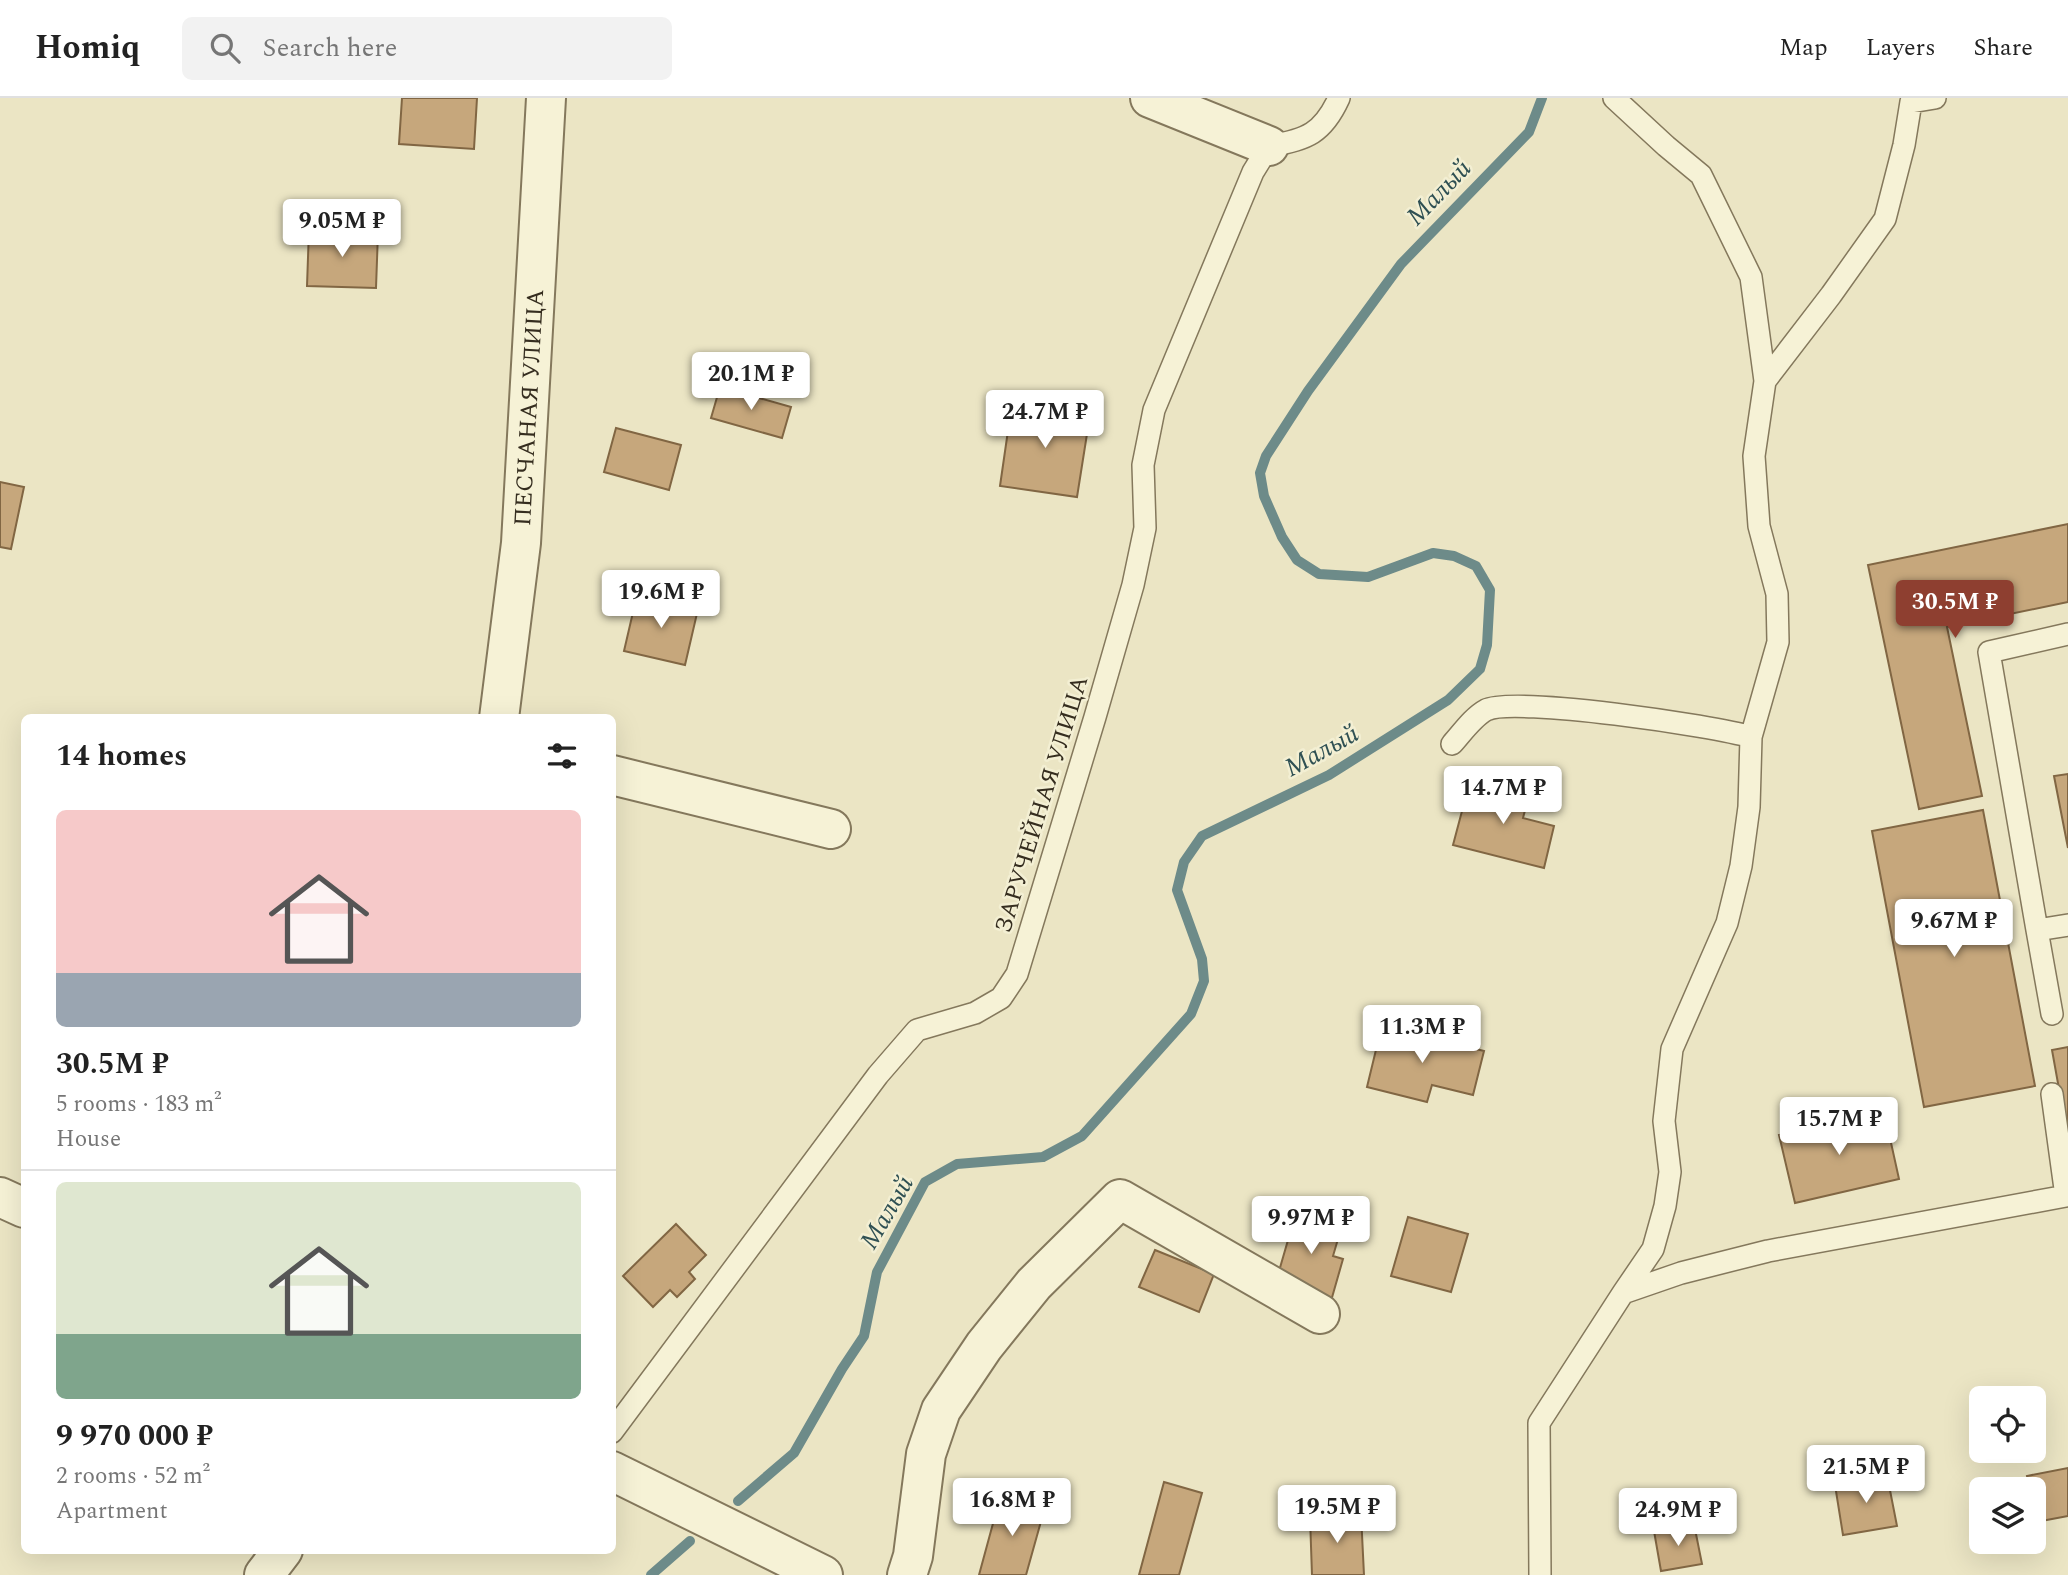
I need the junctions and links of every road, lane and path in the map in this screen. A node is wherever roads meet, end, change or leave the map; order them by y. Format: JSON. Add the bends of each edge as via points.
{"nodes":[{"id":1,"x":546,"y":98,"type":"edge"},
{"id":2,"x":1150,"y":98,"type":"edge"},
{"id":3,"x":1339,"y":98,"type":"edge"},
{"id":4,"x":1614,"y":98,"type":"edge"},
{"id":5,"x":1935,"y":98,"type":"edge"},
{"id":6,"x":1910,"y":100,"type":"edge"},
{"id":7,"x":1269,"y":146,"type":"junction"},
{"id":8,"x":1765,"y":381,"type":"junction"},
{"id":9,"x":2068,"y":634,"type":"edge"},
{"id":10,"x":500,"y":714,"type":"edge"},
{"id":11,"x":1751,"y":737,"type":"junction"},
{"id":12,"x":1452,"y":744,"type":"dead end"},
{"id":13,"x":616,"y":776,"type":"edge"},
{"id":14,"x":831,"y":829,"type":"dead end"},
{"id":15,"x":2068,"y":925,"type":"edge"},
{"id":16,"x":2037,"y":930,"type":"junction"},
{"id":17,"x":2052,"y":1014,"type":"dead end"},
{"id":18,"x":2052,"y":1094,"type":"dead end"},
{"id":19,"x":2067,"y":1196,"type":"edge"},
{"id":20,"x":0,"y":1197,"type":"edge"},
{"id":21,"x":21,"y":1207,"type":"edge"},
{"id":22,"x":1623,"y":1293,"type":"junction"},
{"id":23,"x":1320,"y":1314,"type":"dead end"},
{"id":24,"x":616,"y":1427,"type":"edge"},
{"id":25,"x":616,"y":1473,"type":"edge"},
{"id":26,"x":281,"y":1554,"type":"edge"},
{"id":27,"x":264,"y":1575,"type":"edge"},
{"id":28,"x":823,"y":1575,"type":"edge"},
{"id":29,"x":907,"y":1575,"type":"edge"},
{"id":30,"x":1540,"y":1575,"type":"edge"}],
"edges":[{"from":1,"to":10,"type":"street","name":"ПЕСЧАНАЯ УЛИЦА","via":[[521,543]]},
{"from":2,"to":7,"type":"street"},
{"from":3,"to":7,"type":"lane","via":[[1318,131],[1295,142]]},
{"from":4,"to":8,"type":"lane","via":[[1700,175],[1751,277]]},
{"from":5,"to":6,"type":"lane"},
{"from":6,"to":8,"type":"lane","via":[[1885,219]]},
{"from":7,"to":24,"type":"lane","name":"ЗАРУЧЕЙНАЯ УЛИЦА","via":[[1253,172],[1154,410],[1143,465],[1145,528],[1133,585],[1017,974],[1001,998],[975,1013],[917,1030],[878,1075]]},
{"from":8,"to":11,"type":"lane","via":[[1754,456],[1759,526],[1777,594],[1778,642]]},
{"from":9,"to":16,"type":"lane","via":[[1989,652]]},
{"from":11,"to":12,"type":"lane","via":[[1692,724],[1513,707],[1487,709]]},
{"from":11,"to":22,"type":"lane","via":[[1749,807],[1727,923],[1672,1049],[1664,1121],[1670,1172],[1665,1206],[1653,1249]]},
{"from":13,"to":14,"type":"street"},
{"from":15,"to":16,"type":"lane"},
{"from":16,"to":17,"type":"lane"},
{"from":18,"to":19,"type":"lane"},
{"from":19,"to":22,"type":"lane","via":[[1768,1251]]},
{"from":20,"to":21,"type":"street"},
{"from":22,"to":30,"type":"lane","via":[[1539,1423]]},
{"from":23,"to":29,"type":"street","via":[[1120,1199],[1034,1284],[941,1410],[926,1454]]},
{"from":25,"to":28,"type":"street"},
{"from":26,"to":27,"type":"street"}]}
